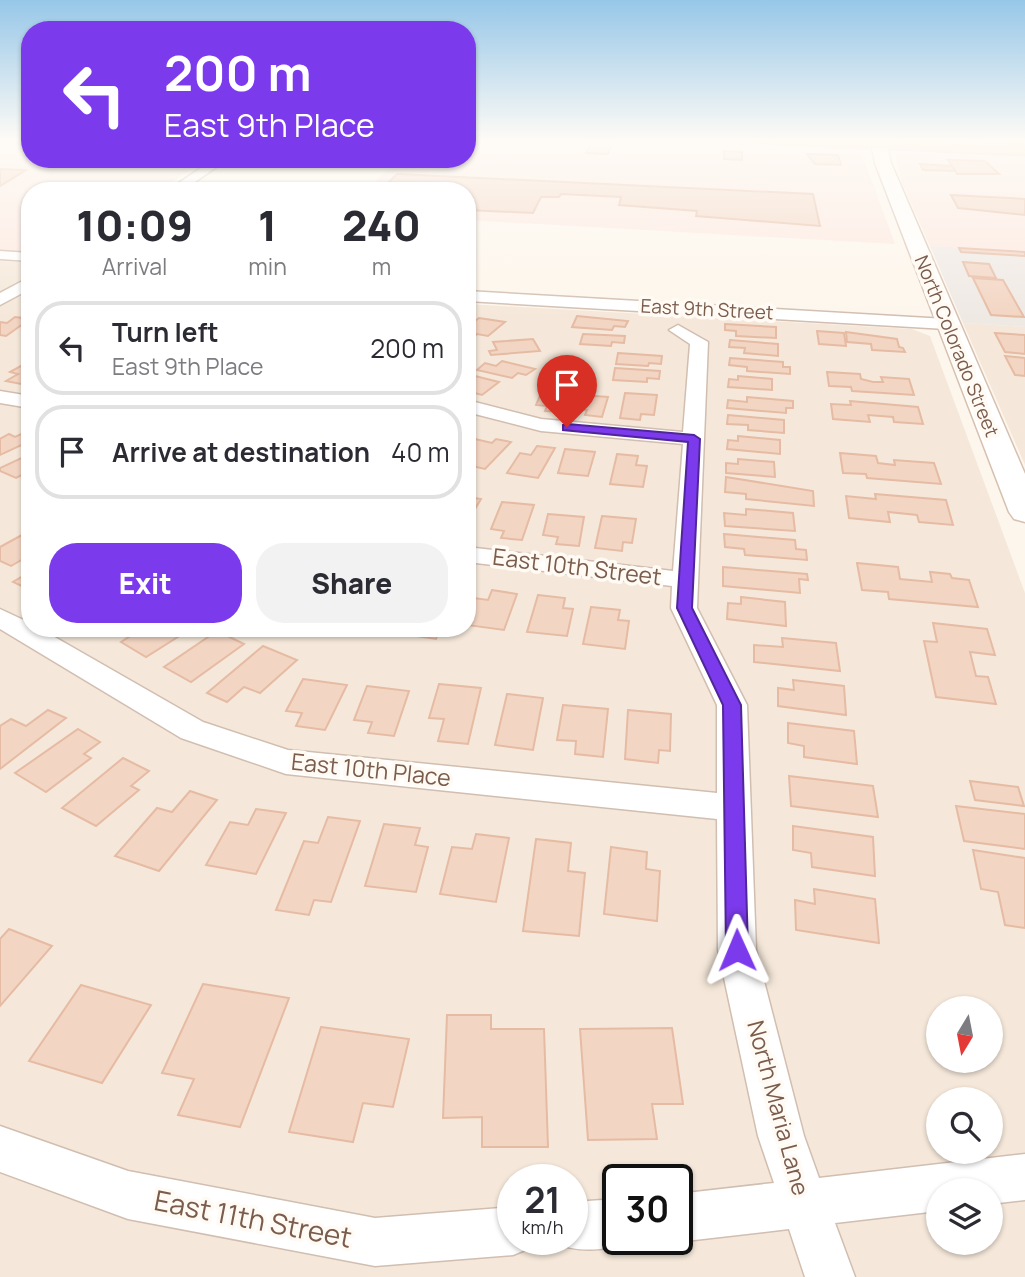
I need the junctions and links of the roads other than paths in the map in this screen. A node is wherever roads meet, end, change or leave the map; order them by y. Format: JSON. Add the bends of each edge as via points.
{"nodes":[{"id":1,"x":897,"y":199,"type":"edge"},
{"id":2,"x":0,"y":255,"type":"edge"},
{"id":3,"x":21,"y":256,"type":"edge"},
{"id":4,"x":21,"y":287,"type":"edge"},
{"id":5,"x":476,"y":297,"type":"edge"},
{"id":6,"x":0,"y":300,"type":"edge"},
{"id":7,"x":21,"y":303,"type":"edge"},
{"id":8,"x":946,"y":324,"type":"junction"},
{"id":9,"x":678,"y":330,"type":"dead end"},
{"id":10,"x":0,"y":397,"type":"edge"},
{"id":11,"x":21,"y":400,"type":"edge"},
{"id":12,"x":476,"y":408,"type":"edge"},
{"id":13,"x":694,"y":439,"type":"junction"},
{"id":14,"x":1025,"y":512,"type":"edge"},
{"id":15,"x":476,"y":555,"type":"edge"},
{"id":16,"x":686,"y":580,"type":"junction"},
{"id":17,"x":0,"y":617,"type":"edge"},
{"id":18,"x":21,"y":629,"type":"edge"},
{"id":19,"x":34,"y":637,"type":"edge"},
{"id":20,"x":734,"y":808,"type":"junction"},
{"id":21,"x":0,"y":1149,"type":"edge"},
{"id":22,"x":1025,"y":1177,"type":"edge"},
{"id":23,"x":804,"y":1204,"type":"junction"},
{"id":24,"x":693,"y":1216,"type":"edge"},
{"id":25,"x":497,"y":1232,"type":"edge"},
{"id":26,"x":830,"y":1277,"type":"edge"}],
"edges":[{"from":1,"to":8,"type":"street","name":"North Colorado Street"},
{"from":2,"to":3,"type":"street"},
{"from":4,"to":6,"type":"street"},
{"from":5,"to":8,"type":"street","name":"East 9th Street"},
{"from":6,"to":7,"type":"street"},
{"from":8,"to":14,"type":"street","name":"North Colorado Street"},
{"from":9,"to":13,"type":"street","name":"North Maria Lane","via":[[699,342]]},
{"from":10,"to":11,"type":"street"},
{"from":12,"to":13,"type":"street","via":[[541,425]]},
{"from":13,"to":16,"type":"street","name":"North Maria Lane"},
{"from":15,"to":16,"type":"street","name":"East 10th Street"},
{"from":16,"to":20,"type":"street","name":"North Maria Lane","via":[[684,608],[732,705]]},
{"from":17,"to":18,"type":"street","name":"East 10th Place"},
{"from":19,"to":20,"type":"street","name":"East 10th Place","via":[[192,730],[286,762]]},
{"from":20,"to":23,"type":"street","name":"North Maria Lane","via":[[737,950],[781,1136]]},
{"from":21,"to":25,"type":"street","name":"East 11th Street","via":[[128,1195],[375,1242]]},
{"from":22,"to":23,"type":"street"},
{"from":23,"to":24,"type":"street"},
{"from":23,"to":26,"type":"street","name":"North Maria Lane"}]}
